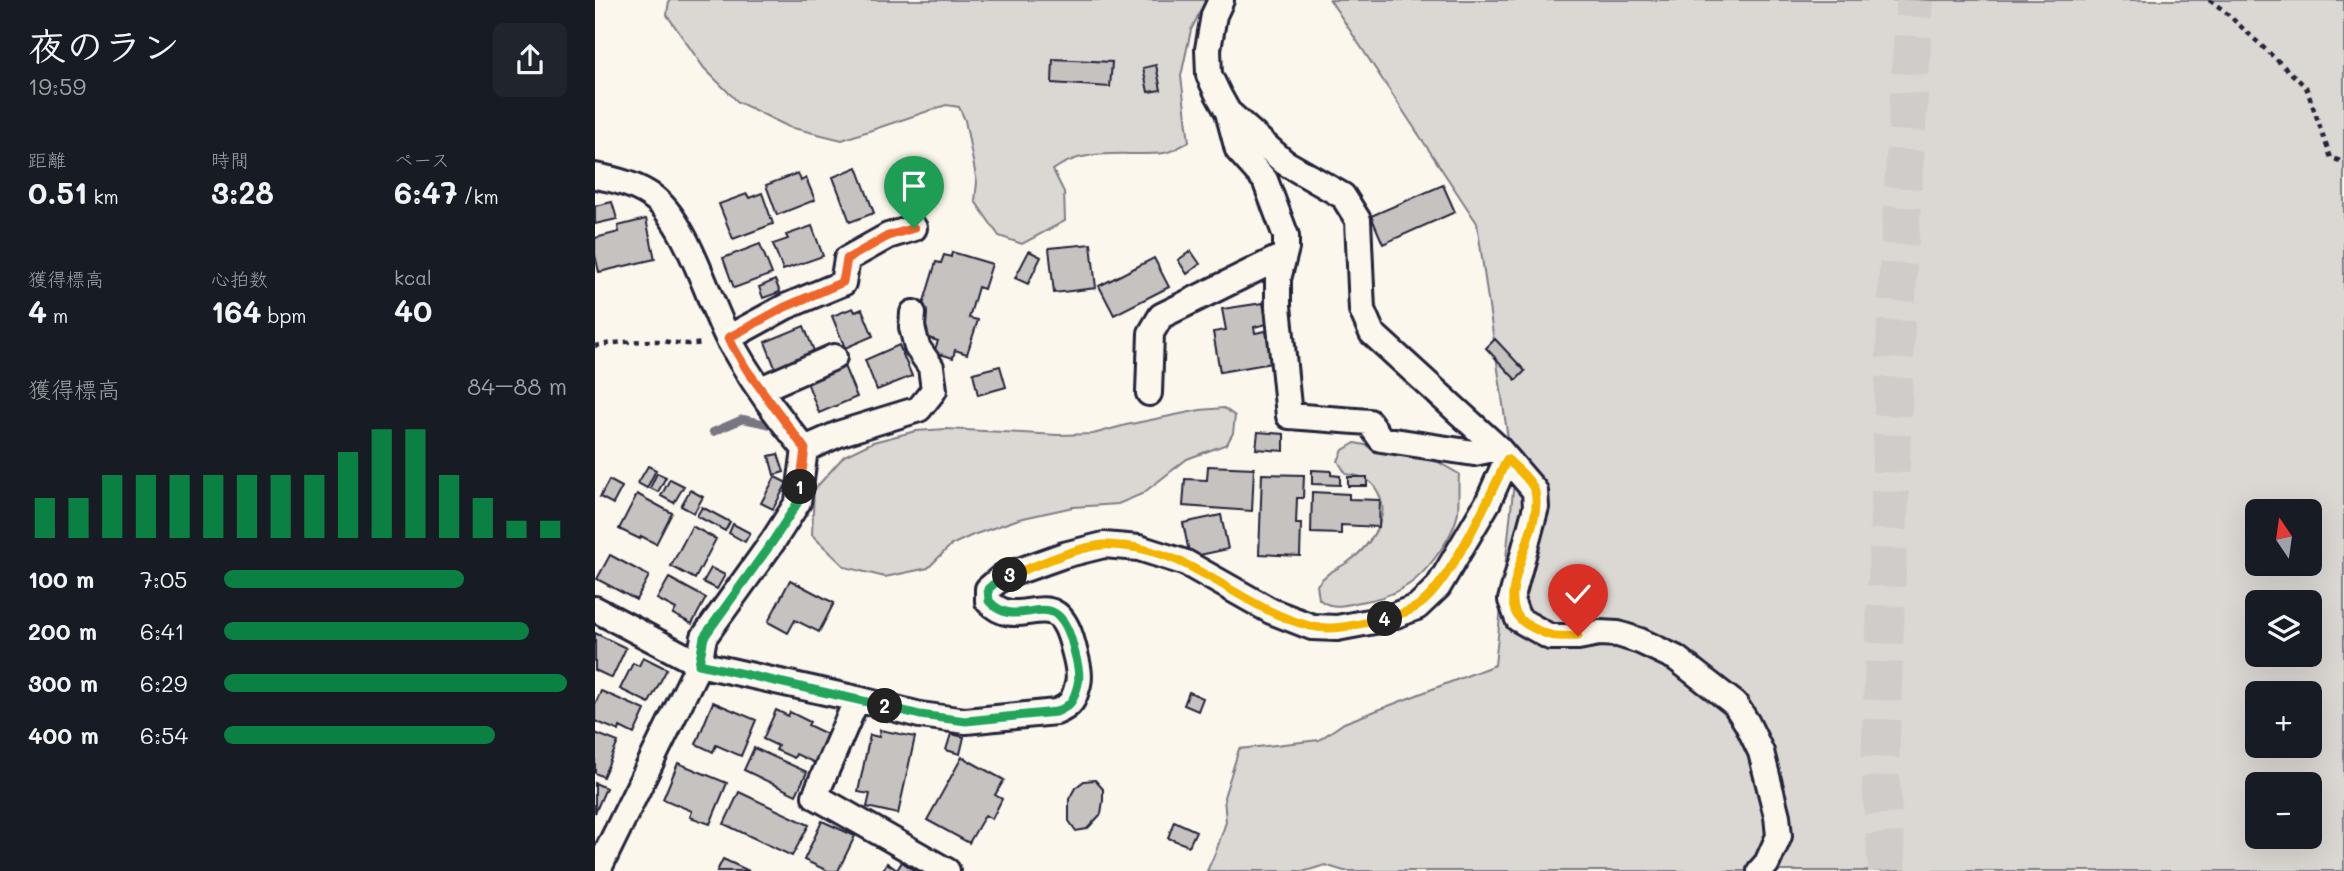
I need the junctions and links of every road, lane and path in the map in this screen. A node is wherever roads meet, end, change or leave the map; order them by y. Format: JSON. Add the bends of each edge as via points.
{"nodes":[{"id":1,"x":1221,"y":0,"type":"edge"},
{"id":2,"x":2209,"y":0,"type":"edge"},
{"id":3,"x":1229,"y":112,"type":"junction"},
{"id":4,"x":2344,"y":162,"type":"edge"},
{"id":5,"x":595,"y":176,"type":"edge"},
{"id":6,"x":914,"y":228,"type":"dead end"},
{"id":7,"x":1283,"y":256,"type":"junction"},
{"id":8,"x":913,"y":313,"type":"dead end"},
{"id":9,"x":728,"y":338,"type":"junction"},
{"id":10,"x":595,"y":346,"type":"edge"},
{"id":11,"x":834,"y":357,"type":"dead end"},
{"id":12,"x":761,"y":389,"type":"junction"},
{"id":13,"x":1149,"y":393,"type":"dead end"},
{"id":14,"x":805,"y":449,"type":"junction"},
{"id":15,"x":1502,"y":454,"type":"junction"},
{"id":16,"x":595,"y":609,"type":"edge"},
{"id":17,"x":699,"y":664,"type":"junction"},
{"id":18,"x":857,"y":699,"type":"junction"},
{"id":19,"x":598,"y":869,"type":"edge"},
{"id":20,"x":947,"y":871,"type":"edge"},
{"id":21,"x":1760,"y":871,"type":"edge"}],
"edges":[{"from":1,"to":3,"type":"street","via":[[1208,49],[1209,75]]},
{"from":2,"to":4,"type":"path","via":[[2306,88],[2331,158]]},
{"from":3,"to":7,"type":"street","via":[[1238,150],[1265,180],[1286,236]]},
{"from":3,"to":15,"type":"street","via":[[1285,162],[1343,196],[1358,220],[1362,310],[1372,333]]},
{"from":5,"to":9,"type":"street","via":[[651,195],[671,217],[692,253]]},
{"from":6,"to":9,"type":"street","via":[[888,236],[847,259],[843,282]]},
{"from":7,"to":13,"type":"street","via":[[1161,316],[1151,333]]},
{"from":7,"to":15,"type":"street","via":[[1278,306],[1289,416],[1369,422],[1381,439]]},
{"from":8,"to":14,"type":"street","via":[[917,347],[931,367],[934,390],[919,408]]},
{"from":9,"to":10,"type":"path","via":[[692,346],[659,341]]},
{"from":9,"to":12,"type":"street"},
{"from":11,"to":12,"type":"street"},
{"from":12,"to":14,"type":"street"},
{"from":14,"to":17,"type":"street","via":[[798,502],[704,637]]},
{"from":15,"to":18,"type":"street","via":[[1487,502],[1438,587],[1417,607],[1385,619],[1337,628],[1312,627],[1271,611],[1186,563],[1139,548],[1104,545],[1002,577],[988,589],[989,601],[1000,610],[1014,614],[1049,610],[1064,619],[1079,678],[1073,702],[1066,708],[966,721]]},
{"from":15,"to":21,"type":"street","via":[[1535,491],[1537,507],[1511,600],[1518,619],[1550,637],[1618,634],[1640,641],[1676,657],[1735,704],[1761,752],[1777,816],[1779,836]]},
{"from":16,"to":17,"type":"street"},
{"from":17,"to":18,"type":"street"},
{"from":17,"to":19,"type":"street"},
{"from":18,"to":20,"type":"street","via":[[815,796]]}]}
